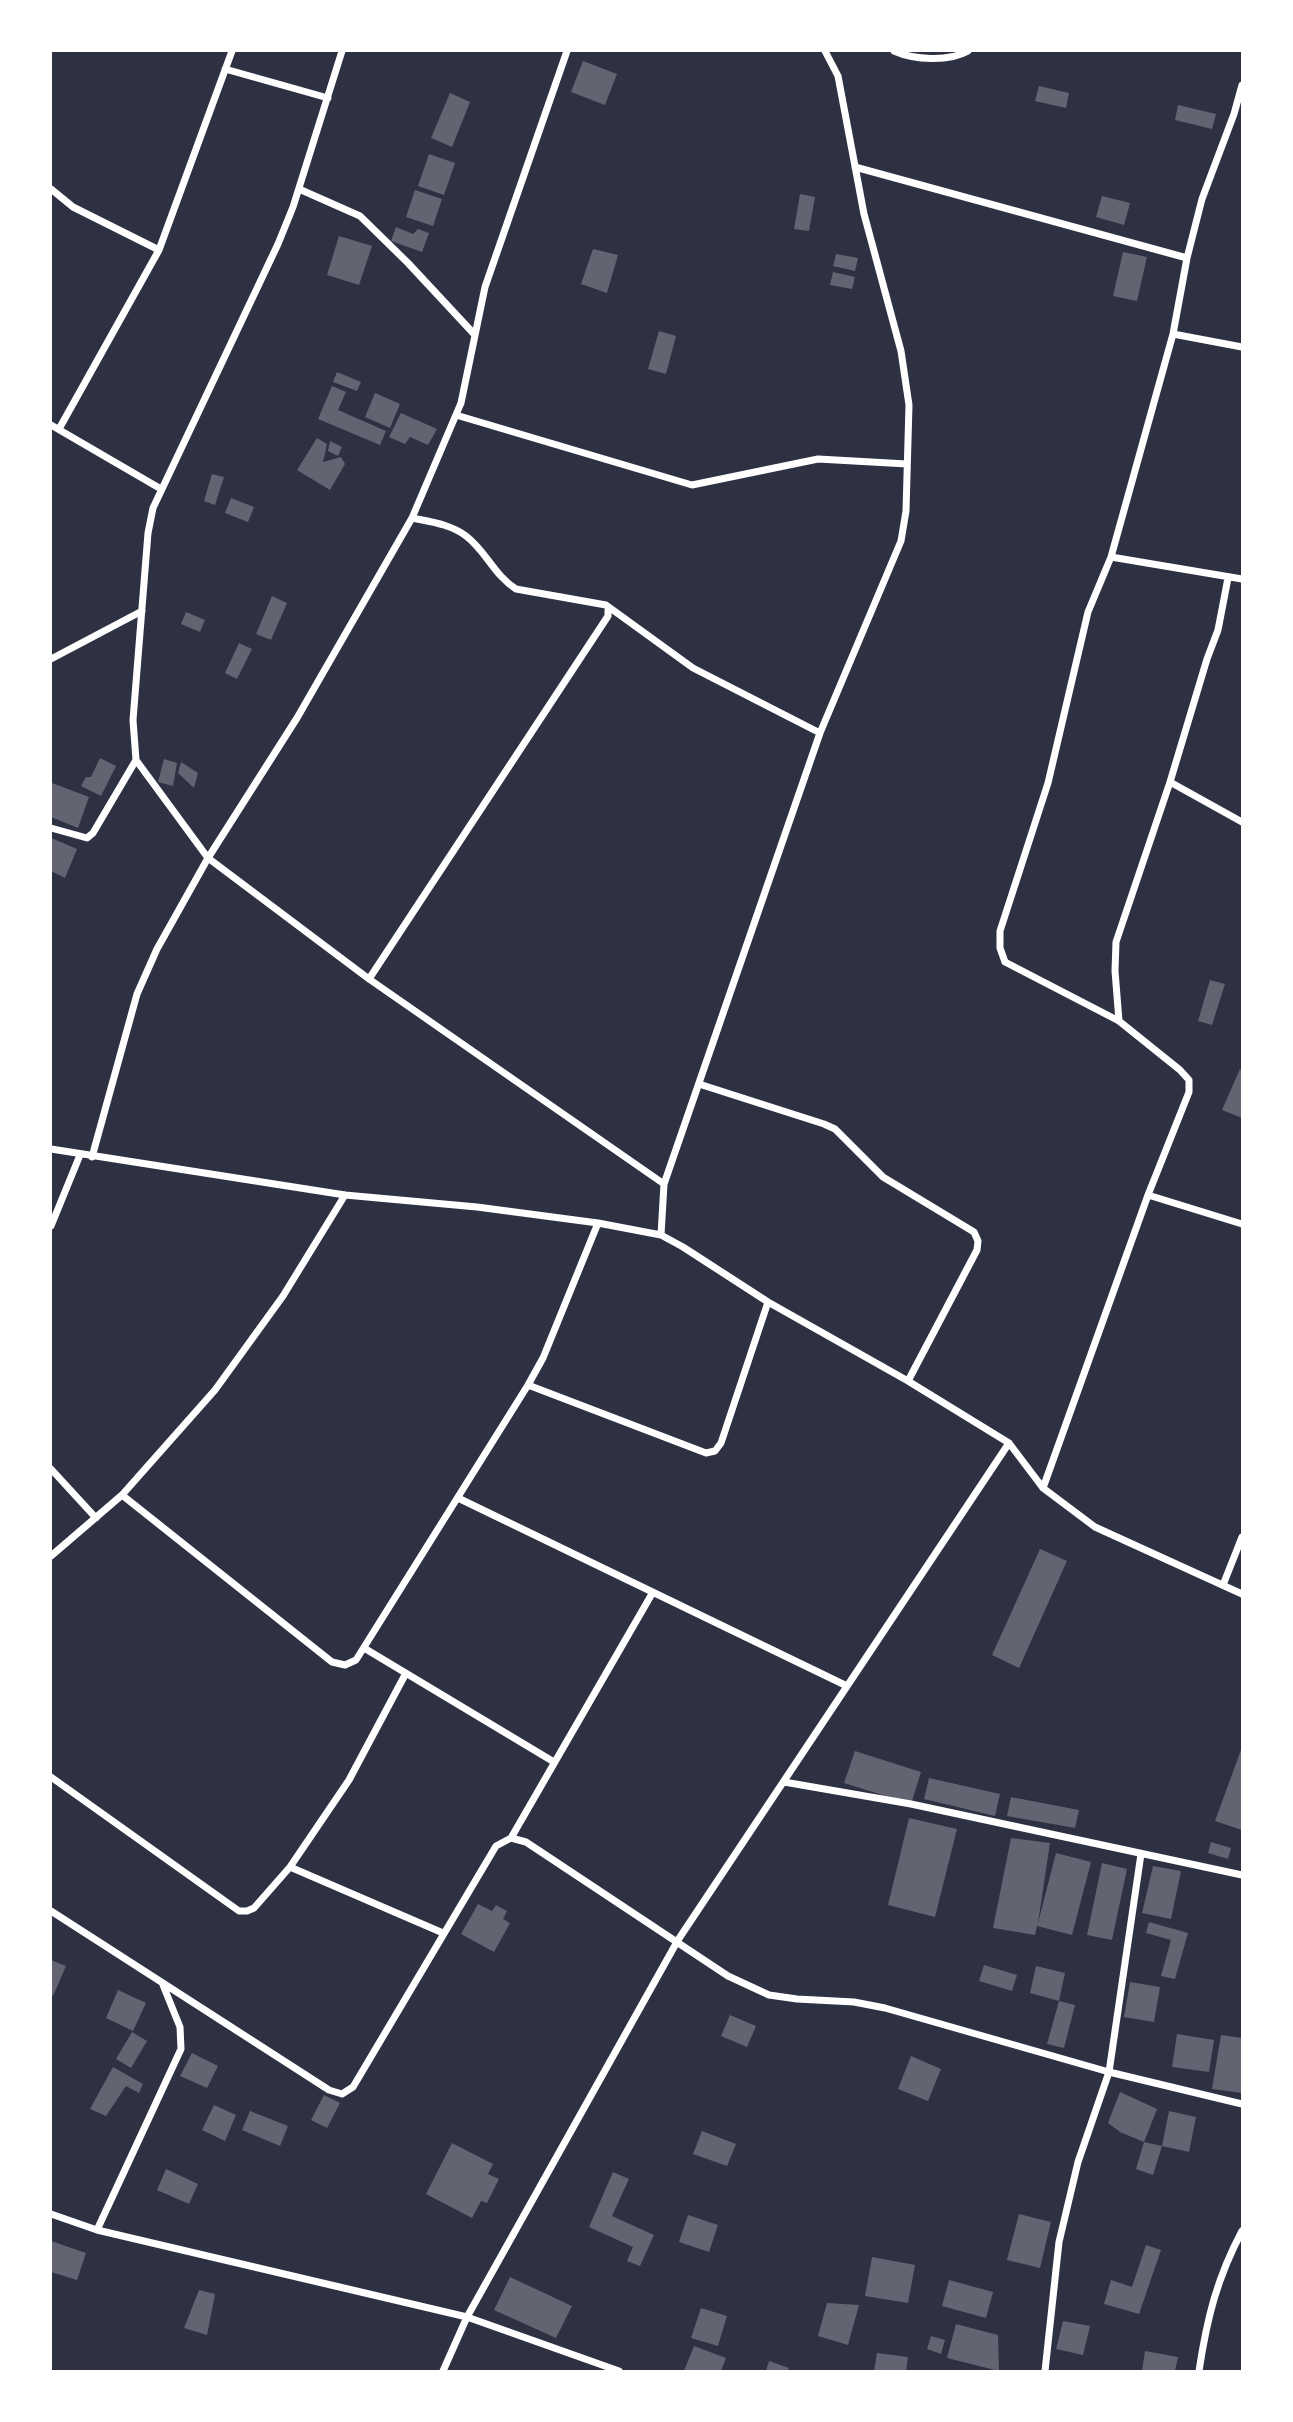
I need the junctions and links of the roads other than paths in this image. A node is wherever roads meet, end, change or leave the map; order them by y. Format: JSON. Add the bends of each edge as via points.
{"nodes":[{"id":1,"x":232,"y":51,"type":"edge"},
{"id":2,"x":342,"y":51,"type":"edge"},
{"id":3,"x":566,"y":51,"type":"edge"},
{"id":4,"x":825,"y":51,"type":"edge"},
{"id":5,"x":894,"y":51,"type":"edge"},
{"id":6,"x":968,"y":51,"type":"edge"},
{"id":7,"x":225,"y":69,"type":"junction"},
{"id":8,"x":1242,"y":85,"type":"edge"},
{"id":9,"x":328,"y":98,"type":"junction"},
{"id":10,"x":1234,"y":114,"type":"junction"},
{"id":11,"x":1242,"y":116,"type":"edge"},
{"id":12,"x":855,"y":167,"type":"junction"},
{"id":13,"x":299,"y":189,"type":"junction"},
{"id":14,"x":51,"y":190,"type":"edge"},
{"id":15,"x":159,"y":250,"type":"junction"},
{"id":16,"x":1187,"y":258,"type":"junction"},
{"id":17,"x":1173,"y":334,"type":"junction"},
{"id":18,"x":475,"y":335,"type":"junction"},
{"id":19,"x":1242,"y":347,"type":"edge"},
{"id":20,"x":456,"y":415,"type":"junction"},
{"id":21,"x":54,"y":427,"type":"edge"},
{"id":22,"x":907,"y":464,"type":"junction"},
{"id":23,"x":161,"y":489,"type":"junction"},
{"id":24,"x":412,"y":518,"type":"junction"},
{"id":25,"x":1111,"y":557,"type":"junction"},
{"id":26,"x":1228,"y":578,"type":"junction"},
{"id":27,"x":1242,"y":579,"type":"edge"},
{"id":28,"x":608,"y":610,"type":"junction"},
{"id":29,"x":142,"y":611,"type":"junction"},
{"id":30,"x":51,"y":659,"type":"edge"},
{"id":31,"x":820,"y":733,"type":"junction"},
{"id":32,"x":136,"y":760,"type":"junction"},
{"id":33,"x":1170,"y":782,"type":"junction"},
{"id":34,"x":1242,"y":822,"type":"edge"},
{"id":35,"x":51,"y":828,"type":"edge"},
{"id":36,"x":208,"y":858,"type":"junction"},
{"id":37,"x":369,"y":979,"type":"junction"},
{"id":38,"x":1119,"y":1021,"type":"junction"},
{"id":39,"x":699,"y":1084,"type":"junction"},
{"id":40,"x":51,"y":1149,"type":"edge"},
{"id":41,"x":80,"y":1155,"type":"junction"},
{"id":42,"x":92,"y":1157,"type":"junction"},
{"id":43,"x":664,"y":1184,"type":"junction"},
{"id":44,"x":345,"y":1195,"type":"junction"},
{"id":45,"x":1148,"y":1195,"type":"junction"},
{"id":46,"x":597,"y":1223,"type":"junction"},
{"id":47,"x":1242,"y":1224,"type":"edge"},
{"id":48,"x":51,"y":1226,"type":"edge"},
{"id":49,"x":661,"y":1235,"type":"junction"},
{"id":50,"x":768,"y":1302,"type":"junction"},
{"id":51,"x":908,"y":1381,"type":"junction"},
{"id":52,"x":528,"y":1385,"type":"junction"},
{"id":53,"x":1009,"y":1443,"type":"junction"},
{"id":54,"x":51,"y":1469,"type":"edge"},
{"id":55,"x":1042,"y":1488,"type":"junction"},
{"id":56,"x":122,"y":1495,"type":"junction"},
{"id":57,"x":458,"y":1498,"type":"junction"},
{"id":58,"x":96,"y":1518,"type":"junction"},
{"id":59,"x":1242,"y":1537,"type":"edge"},
{"id":60,"x":51,"y":1556,"type":"edge"},
{"id":61,"x":1223,"y":1585,"type":"junction"},
{"id":62,"x":653,"y":1592,"type":"junction"},
{"id":63,"x":1242,"y":1594,"type":"edge"},
{"id":64,"x":364,"y":1648,"type":"junction"},
{"id":65,"x":406,"y":1673,"type":"junction"},
{"id":66,"x":847,"y":1686,"type":"junction"},
{"id":67,"x":554,"y":1762,"type":"junction"},
{"id":68,"x":51,"y":1777,"type":"edge"},
{"id":69,"x":783,"y":1782,"type":"junction"},
{"id":70,"x":511,"y":1838,"type":"junction"},
{"id":71,"x":1141,"y":1854,"type":"junction"},
{"id":72,"x":290,"y":1867,"type":"junction"},
{"id":73,"x":1242,"y":1875,"type":"edge"},
{"id":74,"x":51,"y":1911,"type":"edge"},
{"id":75,"x":443,"y":1933,"type":"junction"},
{"id":76,"x":678,"y":1940,"type":"junction"},
{"id":77,"x":163,"y":1985,"type":"junction"},
{"id":78,"x":1109,"y":2072,"type":"junction"},
{"id":79,"x":1242,"y":2104,"type":"edge"},
{"id":80,"x":51,"y":2214,"type":"edge"},
{"id":81,"x":97,"y":2230,"type":"junction"},
{"id":82,"x":1242,"y":2231,"type":"edge"},
{"id":83,"x":467,"y":2317,"type":"junction"},
{"id":84,"x":443,"y":2371,"type":"edge"},
{"id":85,"x":619,"y":2371,"type":"edge"},
{"id":86,"x":1045,"y":2371,"type":"edge"},
{"id":87,"x":1199,"y":2371,"type":"edge"}],
"edges":[{"from":1,"to":7,"type":"street"},
{"from":2,"to":9,"type":"street"},
{"from":3,"to":18,"type":"street","via":[[485,288]]},
{"from":4,"to":12,"type":"street","via":[[838,76]]},
{"from":5,"to":6,"type":"street","via":[[928,58]]},
{"from":7,"to":9,"type":"street"},
{"from":7,"to":15,"type":"street"},
{"from":8,"to":10,"type":"street"},
{"from":9,"to":13,"type":"street"},
{"from":10,"to":11,"type":"street"},
{"from":10,"to":16,"type":"street","via":[[1202,199]]},
{"from":12,"to":16,"type":"street"},
{"from":12,"to":22,"type":"street","via":[[901,351],[909,405]]},
{"from":13,"to":18,"type":"street","via":[[360,216]]},
{"from":13,"to":23,"type":"street","via":[[278,244]]},
{"from":14,"to":15,"type":"street","via":[[73,207]]},
{"from":15,"to":21,"type":"street"},
{"from":16,"to":17,"type":"street"},
{"from":17,"to":19,"type":"street"},
{"from":17,"to":25,"type":"street"},
{"from":18,"to":20,"type":"street"},
{"from":20,"to":22,"type":"street","via":[[692,485],[818,459]]},
{"from":20,"to":24,"type":"street"},
{"from":21,"to":23,"type":"street"},
{"from":22,"to":31,"type":"street","via":[[901,541]]},
{"from":23,"to":29,"type":"street","via":[[148,533]]},
{"from":24,"to":28,"type":"street","via":[[450,526],[467,537],[516,589]]},
{"from":24,"to":36,"type":"street","via":[[297,718]]},
{"from":25,"to":26,"type":"street"},
{"from":25,"to":38,"type":"street","via":[[1088,612],[1048,783],[1000,931],[1000,948],[1005,962]]},
{"from":26,"to":27,"type":"street"},
{"from":26,"to":33,"type":"street","via":[[1218,630]]},
{"from":28,"to":31,"type":"street","via":[[693,668]]},
{"from":28,"to":37,"type":"street"},
{"from":29,"to":30,"type":"street"},
{"from":29,"to":32,"type":"street","via":[[133,720]]},
{"from":31,"to":39,"type":"street"},
{"from":32,"to":35,"type":"street","via":[[88,838]]},
{"from":32,"to":36,"type":"street"},
{"from":33,"to":34,"type":"street"},
{"from":33,"to":38,"type":"street","via":[[1116,942]]},
{"from":36,"to":37,"type":"street"},
{"from":36,"to":42,"type":"street","via":[[137,994]]},
{"from":37,"to":43,"type":"street"},
{"from":38,"to":45,"type":"street","via":[[1189,1080],[1189,1092]]},
{"from":39,"to":43,"type":"street"},
{"from":39,"to":51,"type":"street","via":[[835,1129],[883,1177],[974,1232],[977,1250]]},
{"from":40,"to":41,"type":"street"},
{"from":41,"to":42,"type":"street"},
{"from":41,"to":48,"type":"street"},
{"from":42,"to":44,"type":"street"},
{"from":43,"to":49,"type":"street"},
{"from":44,"to":46,"type":"street"},
{"from":44,"to":56,"type":"street","via":[[283,1296],[215,1390]]},
{"from":45,"to":47,"type":"street"},
{"from":45,"to":55,"type":"street"},
{"from":46,"to":49,"type":"street"},
{"from":46,"to":52,"type":"street"},
{"from":49,"to":50,"type":"street"},
{"from":50,"to":51,"type":"street"},
{"from":50,"to":52,"type":"street","via":[[715,1451],[706,1453]]},
{"from":51,"to":53,"type":"street"},
{"from":52,"to":57,"type":"street"},
{"from":53,"to":55,"type":"street"},
{"from":53,"to":66,"type":"street"},
{"from":54,"to":58,"type":"street"},
{"from":55,"to":61,"type":"street","via":[[1095,1527]]},
{"from":56,"to":58,"type":"street"},
{"from":56,"to":64,"type":"street","via":[[332,1662],[345,1665],[356,1660]]},
{"from":57,"to":62,"type":"street"},
{"from":57,"to":64,"type":"street"},
{"from":58,"to":60,"type":"street"},
{"from":59,"to":61,"type":"street"},
{"from":61,"to":63,"type":"street"},
{"from":62,"to":66,"type":"street"},
{"from":62,"to":67,"type":"street"},
{"from":64,"to":65,"type":"street"},
{"from":65,"to":67,"type":"street"},
{"from":65,"to":72,"type":"street","via":[[349,1780]]},
{"from":66,"to":69,"type":"street"},
{"from":67,"to":70,"type":"street"},
{"from":68,"to":72,"type":"street","via":[[239,1911],[254,1908]]},
{"from":69,"to":71,"type":"street","via":[[911,1804]]},
{"from":69,"to":76,"type":"street"},
{"from":70,"to":75,"type":"street","via":[[496,1846]]},
{"from":70,"to":76,"type":"street","via":[[526,1842]]},
{"from":71,"to":73,"type":"street"},
{"from":71,"to":78,"type":"street"},
{"from":72,"to":75,"type":"street"},
{"from":74,"to":77,"type":"street"},
{"from":75,"to":77,"type":"street","via":[[353,2087],[342,2094]]},
{"from":76,"to":78,"type":"street","via":[[728,1976],[769,1995],[885,2008]]},
{"from":76,"to":83,"type":"street"},
{"from":77,"to":81,"type":"street","via":[[180,2027],[181,2049]]},
{"from":78,"to":79,"type":"street"},
{"from":78,"to":86,"type":"street","via":[[1078,2162],[1059,2242]]},
{"from":80,"to":81,"type":"street"},
{"from":81,"to":83,"type":"street"},
{"from":82,"to":87,"type":"street","via":[[1215,2290]]},
{"from":83,"to":84,"type":"street"},
{"from":83,"to":85,"type":"street"}]}
